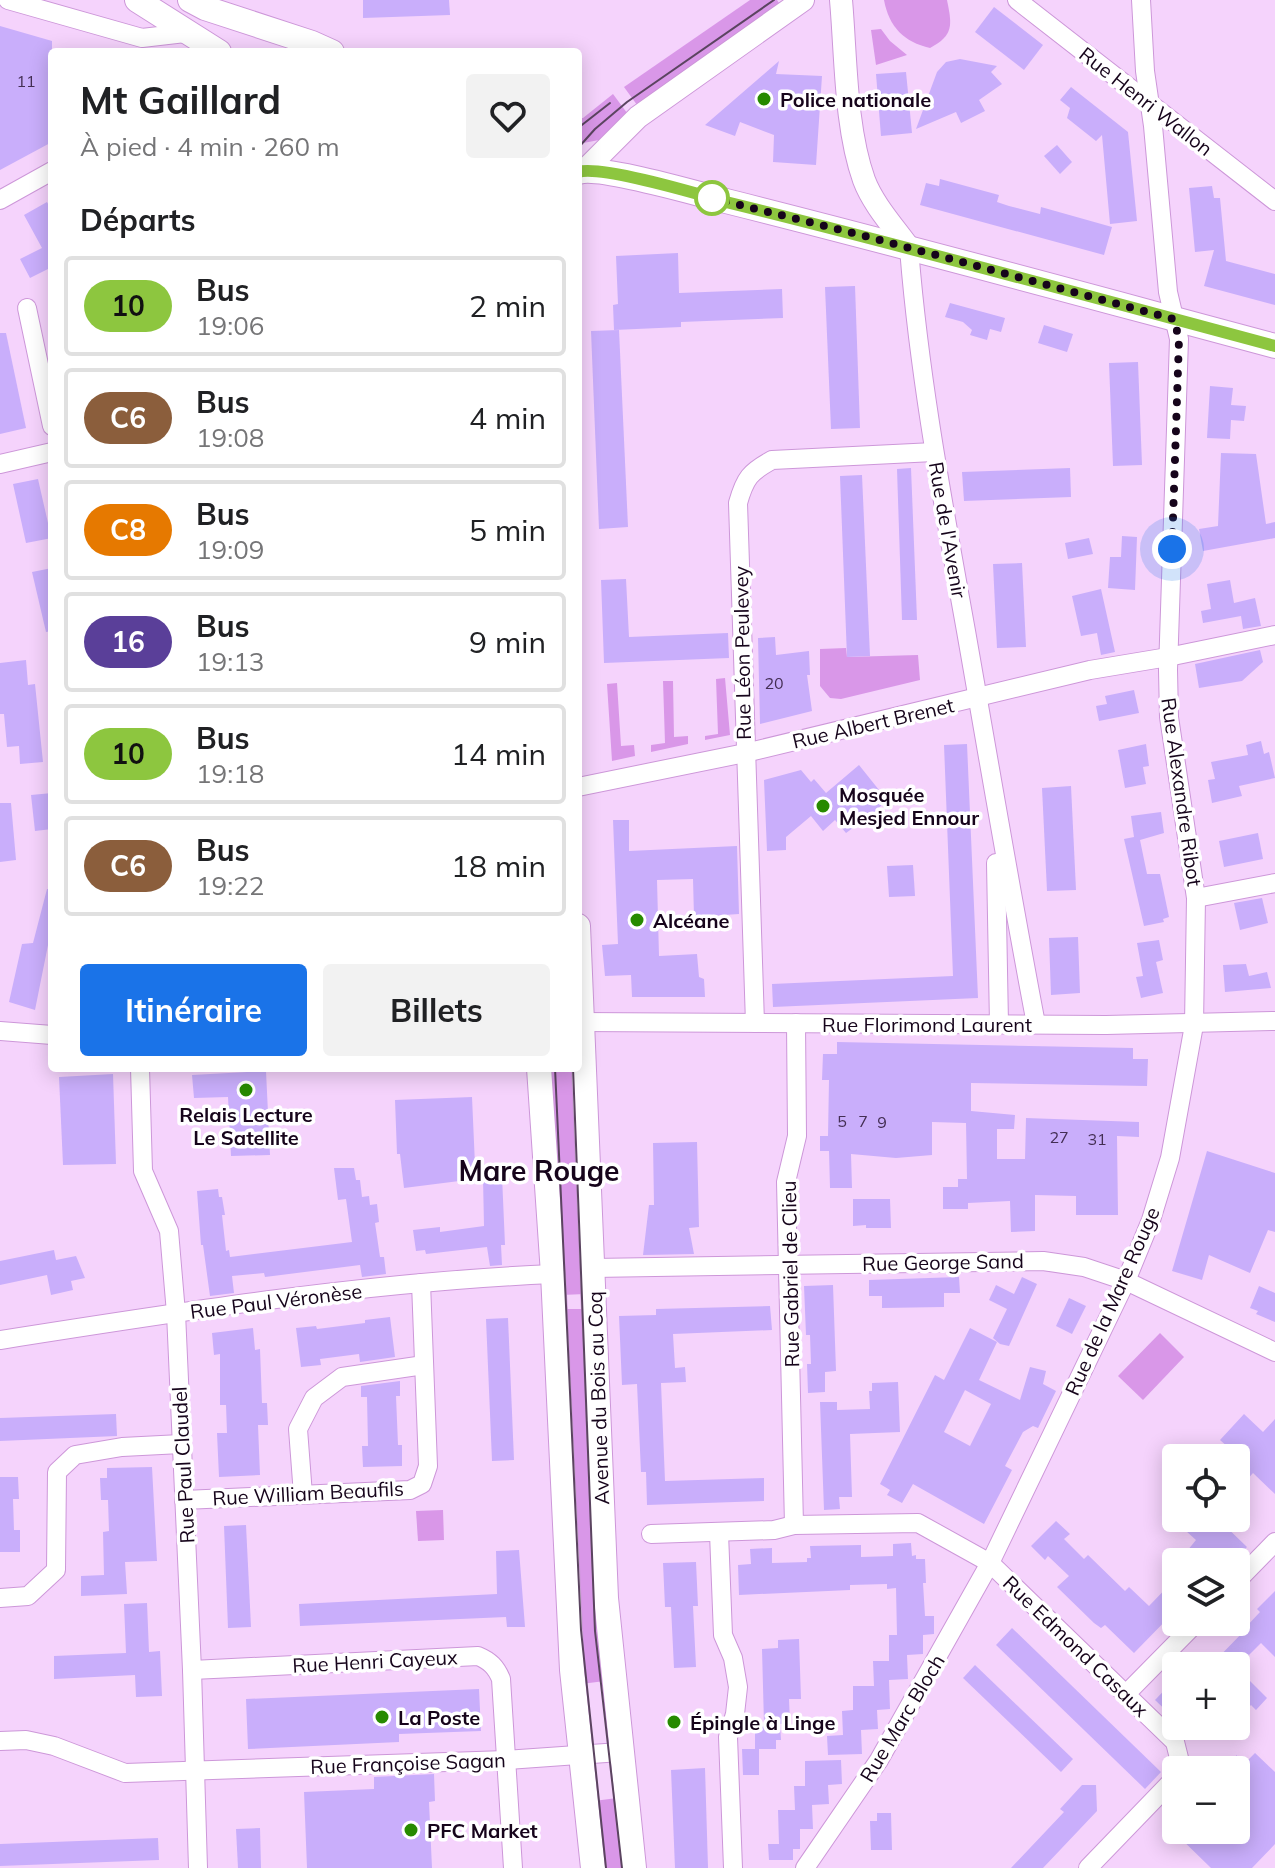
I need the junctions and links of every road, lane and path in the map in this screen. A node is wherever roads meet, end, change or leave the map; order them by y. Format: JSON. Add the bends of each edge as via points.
{"nodes":[{"id":1,"x":8,"y":0,"type":"edge"},
{"id":2,"x":137,"y":0,"type":"edge"},
{"id":3,"x":190,"y":0,"type":"edge"},
{"id":4,"x":803,"y":0,"type":"edge"},
{"id":5,"x":841,"y":0,"type":"edge"},
{"id":6,"x":1017,"y":0,"type":"edge"},
{"id":7,"x":1141,"y":0,"type":"edge"},
{"id":8,"x":185,"y":33,"type":"junction"},
{"id":9,"x":212,"y":48,"type":"edge"},
{"id":10,"x":323,"y":48,"type":"edge"},
{"id":11,"x":1150,"y":104,"type":"junction"},
{"id":12,"x":582,"y":171,"type":"edge"},
{"id":13,"x":48,"y":173,"type":"edge"},
{"id":14,"x":582,"y":173,"type":"edge"},
{"id":15,"x":0,"y":200,"type":"edge"},
{"id":16,"x":1275,"y":201,"type":"edge"},
{"id":17,"x":909,"y":248,"type":"junction"},
{"id":18,"x":27,"y":308,"type":"dead end"},
{"id":19,"x":1174,"y":319,"type":"junction"},
{"id":20,"x":1275,"y":346,"type":"edge"},
{"id":21,"x":48,"y":407,"type":"edge"},
{"id":22,"x":934,"y":452,"type":"junction"},
{"id":23,"x":48,"y":453,"type":"edge"},
{"id":24,"x":0,"y":464,"type":"edge"},
{"id":25,"x":1275,"y":635,"type":"edge"},
{"id":26,"x":1168,"y":657,"type":"junction"},
{"id":27,"x":978,"y":699,"type":"junction"},
{"id":28,"x":745,"y":753,"type":"junction"},
{"id":29,"x":582,"y":786,"type":"edge"},
{"id":30,"x":995,"y":812,"type":"junction"},
{"id":31,"x":1275,"y":883,"type":"edge"},
{"id":32,"x":1196,"y":898,"type":"junction"},
{"id":33,"x":1275,"y":1021,"type":"edge"},
{"id":34,"x":582,"y":1022,"type":"edge"},
{"id":35,"x":755,"y":1023,"type":"junction"},
{"id":36,"x":796,"y":1023,"type":"junction"},
{"id":37,"x":999,"y":1024,"type":"junction"},
{"id":38,"x":1036,"y":1024,"type":"junction"},
{"id":39,"x":1194,"y":1025,"type":"junction"},
{"id":40,"x":0,"y":1031,"type":"edge"},
{"id":41,"x":48,"y":1035,"type":"edge"},
{"id":42,"x":582,"y":1060,"type":"edge"},
{"id":43,"x":140,"y":1072,"type":"edge"},
{"id":44,"x":539,"y":1072,"type":"edge"},
{"id":45,"x":788,"y":1264,"type":"junction"},
{"id":46,"x":593,"y":1268,"type":"junction"},
{"id":47,"x":553,"y":1274,"type":"junction"},
{"id":48,"x":1126,"y":1281,"type":"junction"},
{"id":49,"x":421,"y":1283,"type":"junction"},
{"id":50,"x":176,"y":1313,"type":"junction"},
{"id":51,"x":0,"y":1340,"type":"edge"},
{"id":52,"x":1275,"y":1352,"type":"edge"},
{"id":53,"x":424,"y":1365,"type":"junction"},
{"id":54,"x":181,"y":1444,"type":"junction"},
{"id":55,"x":303,"y":1495,"type":"junction"},
{"id":56,"x":184,"y":1500,"type":"junction"},
{"id":57,"x":794,"y":1525,"type":"junction"},
{"id":58,"x":719,"y":1533,"type":"junction"},
{"id":59,"x":651,"y":1534,"type":"dead end"},
{"id":60,"x":1275,"y":1542,"type":"edge"},
{"id":61,"x":990,"y":1563,"type":"junction"},
{"id":62,"x":1250,"y":1568,"type":"edge"},
{"id":63,"x":0,"y":1598,"type":"edge"},
{"id":64,"x":1183,"y":1636,"type":"edge"},
{"id":65,"x":192,"y":1670,"type":"junction"},
{"id":66,"x":1126,"y":1694,"type":"junction"},
{"id":67,"x":0,"y":1741,"type":"edge"},
{"id":68,"x":620,"y":1752,"type":"junction"},
{"id":69,"x":581,"y":1755,"type":"junction"},
{"id":70,"x":1178,"y":1756,"type":"edge"},
{"id":71,"x":506,"y":1760,"type":"junction"},
{"id":72,"x":195,"y":1770,"type":"junction"},
{"id":73,"x":1162,"y":1791,"type":"edge"},
{"id":74,"x":198,"y":1868,"type":"edge"},
{"id":75,"x":513,"y":1868,"type":"edge"},
{"id":76,"x":593,"y":1868,"type":"edge"},
{"id":77,"x":634,"y":1868,"type":"edge"},
{"id":78,"x":733,"y":1868,"type":"edge"},
{"id":79,"x":805,"y":1868,"type":"edge"},
{"id":80,"x":1088,"y":1868,"type":"edge"}],
"edges":[{"from":1,"to":8,"type":"street","via":[[142,38]]},
{"from":2,"to":8,"type":"main road"},
{"from":3,"to":10,"type":"main road"},
{"from":4,"to":12,"type":"street","via":[[638,117]]},
{"from":5,"to":17,"type":"street","via":[[857,156],[877,204]]},
{"from":6,"to":11,"type":"street","name":"Rue Henri Wallon"},
{"from":7,"to":11,"type":"street","name":"Rue Alexandre Ribot"},
{"from":8,"to":9,"type":"main road"},
{"from":11,"to":16,"type":"street","name":"Rue Henri Wallon"},
{"from":11,"to":19,"type":"street","name":"Rue Alexandre Ribot"},
{"from":13,"to":15,"type":"street"},
{"from":14,"to":17,"type":"main road","via":[[657,184]]},
{"from":17,"to":19,"type":"main road"},
{"from":17,"to":22,"type":"street","name":"Rue de l'Avenir"},
{"from":18,"to":21,"type":"street"},
{"from":19,"to":20,"type":"main road"},
{"from":19,"to":26,"type":"street","name":"Rue Alexandre Ribot","via":[[1179,339]]},
{"from":22,"to":27,"type":"street","name":"Rue de l'Avenir"},
{"from":22,"to":28,"type":"street","name":"Rue Léon Peulevey","via":[[772,460],[747,478],[738,503]]},
{"from":23,"to":24,"type":"street"},
{"from":25,"to":26,"type":"street","name":"Rue Albert Brenet"},
{"from":26,"to":27,"type":"street","name":"Rue Albert Brenet","via":[[1090,670]]},
{"from":26,"to":32,"type":"street","name":"Rue Alexandre Ribot","via":[[1169,717]]},
{"from":27,"to":28,"type":"street","name":"Rue Albert Brenet"},
{"from":27,"to":30,"type":"street","name":"Rue de l'Avenir"},
{"from":28,"to":29,"type":"street","name":"Rue Albert Brenet"},
{"from":28,"to":35,"type":"street","name":"Rue Léon Peulevey"},
{"from":30,"to":37,"type":"street","name":"Rue de l'Avenir"},
{"from":30,"to":38,"type":"street","name":"Rue de l'Avenir"},
{"from":31,"to":32,"type":"street"},
{"from":32,"to":39,"type":"street","name":"Rue Alexandre Ribot"},
{"from":33,"to":39,"type":"street","name":"Rue Florimond Laurent"},
{"from":34,"to":35,"type":"street","name":"Rue Florimond Laurent"},
{"from":35,"to":36,"type":"street","name":"Rue Florimond Laurent"},
{"from":36,"to":37,"type":"street","name":"Rue Florimond Laurent"},
{"from":36,"to":45,"type":"street","name":"Rue Gabriel de Clieu","via":[[797,1136],[786,1182]]},
{"from":37,"to":38,"type":"street","name":"Rue Florimond Laurent"},
{"from":38,"to":39,"type":"street","name":"Rue Florimond Laurent"},
{"from":39,"to":48,"type":"street","name":"Rue de la Mare Rouge","via":[[1170,1158]]},
{"from":40,"to":41,"type":"street"},
{"from":42,"to":46,"type":"main road","name":"Avenue du Bois au Coq"},
{"from":43,"to":50,"type":"street","name":"Rue Paul Claudel","via":[[143,1171],[169,1231]]},
{"from":44,"to":47,"type":"main road","name":"Avenue du Bois au Coq"},
{"from":45,"to":46,"type":"street","name":"Rue George Sand"},
{"from":45,"to":48,"type":"street","name":"Rue George Sand","via":[[1043,1261]]},
{"from":45,"to":57,"type":"street","name":"Rue Gabriel de Clieu"},
{"from":46,"to":68,"type":"main road","name":"Avenue du Bois au Coq","via":[[606,1598]]},
{"from":47,"to":49,"type":"street","name":"Rue Paul Véronèse"},
{"from":47,"to":69,"type":"main road","name":"Avenue du Bois au Coq","via":[[572,1670]]},
{"from":48,"to":52,"type":"street","name":"Rue George Sand"},
{"from":48,"to":61,"type":"street","name":"Rue de la Mare Rouge"},
{"from":49,"to":50,"type":"street","name":"Rue Paul Véronèse"},
{"from":49,"to":53,"type":"street","name":"Rue William Beaufils"},
{"from":50,"to":51,"type":"street","name":"Rue Paul Véronèse"},
{"from":50,"to":54,"type":"street","name":"Rue Paul Claudel"},
{"from":53,"to":55,"type":"street","via":[[342,1377],[314,1398],[298,1429]]},
{"from":53,"to":55,"type":"street","name":"Rue William Beaufils","via":[[428,1466],[422,1484],[410,1490]]},
{"from":54,"to":56,"type":"street","name":"Rue Paul Claudel"},
{"from":54,"to":63,"type":"street","via":[[75,1455],[57,1472],[56,1570],[28,1596]]},
{"from":55,"to":56,"type":"street","name":"Rue William Beaufils"},
{"from":56,"to":65,"type":"street","name":"Rue Paul Claudel"},
{"from":57,"to":58,"type":"street"},
{"from":57,"to":61,"type":"street","via":[[918,1523]]},
{"from":58,"to":59,"type":"street"},
{"from":58,"to":78,"type":"street","via":[[723,1635],[738,1687],[728,1737]]},
{"from":60,"to":62,"type":"street"},
{"from":61,"to":66,"type":"street","name":"Rue Edmond Casaux"},
{"from":61,"to":79,"type":"street","name":"Rue Marc Bloch","via":[[879,1760]]},
{"from":64,"to":66,"type":"street"},
{"from":65,"to":71,"type":"street","name":"Rue Henri Cayeux","via":[[478,1656],[497,1669],[501,1679]]},
{"from":65,"to":72,"type":"street","name":"Rue Paul Claudel"},
{"from":66,"to":70,"type":"street","name":"Rue Edmond Casaux","via":[[1175,1742]]},
{"from":67,"to":72,"type":"street","name":"Rue Françoise Sagan","via":[[54,1746],[125,1773]]},
{"from":68,"to":69,"type":"street","name":"Rue Françoise Sagan"},
{"from":68,"to":77,"type":"main road","name":"Avenue du Bois au Coq"},
{"from":69,"to":71,"type":"street","name":"Rue Françoise Sagan"},
{"from":69,"to":76,"type":"main road","name":"Avenue du Bois au Coq"},
{"from":71,"to":72,"type":"street","name":"Rue Françoise Sagan"},
{"from":71,"to":75,"type":"street","name":"Rue Henri Cayeux"},
{"from":72,"to":74,"type":"street","name":"Rue Paul Claudel"},
{"from":73,"to":80,"type":"street","name":"Rue Edmond Casaux"}]}
